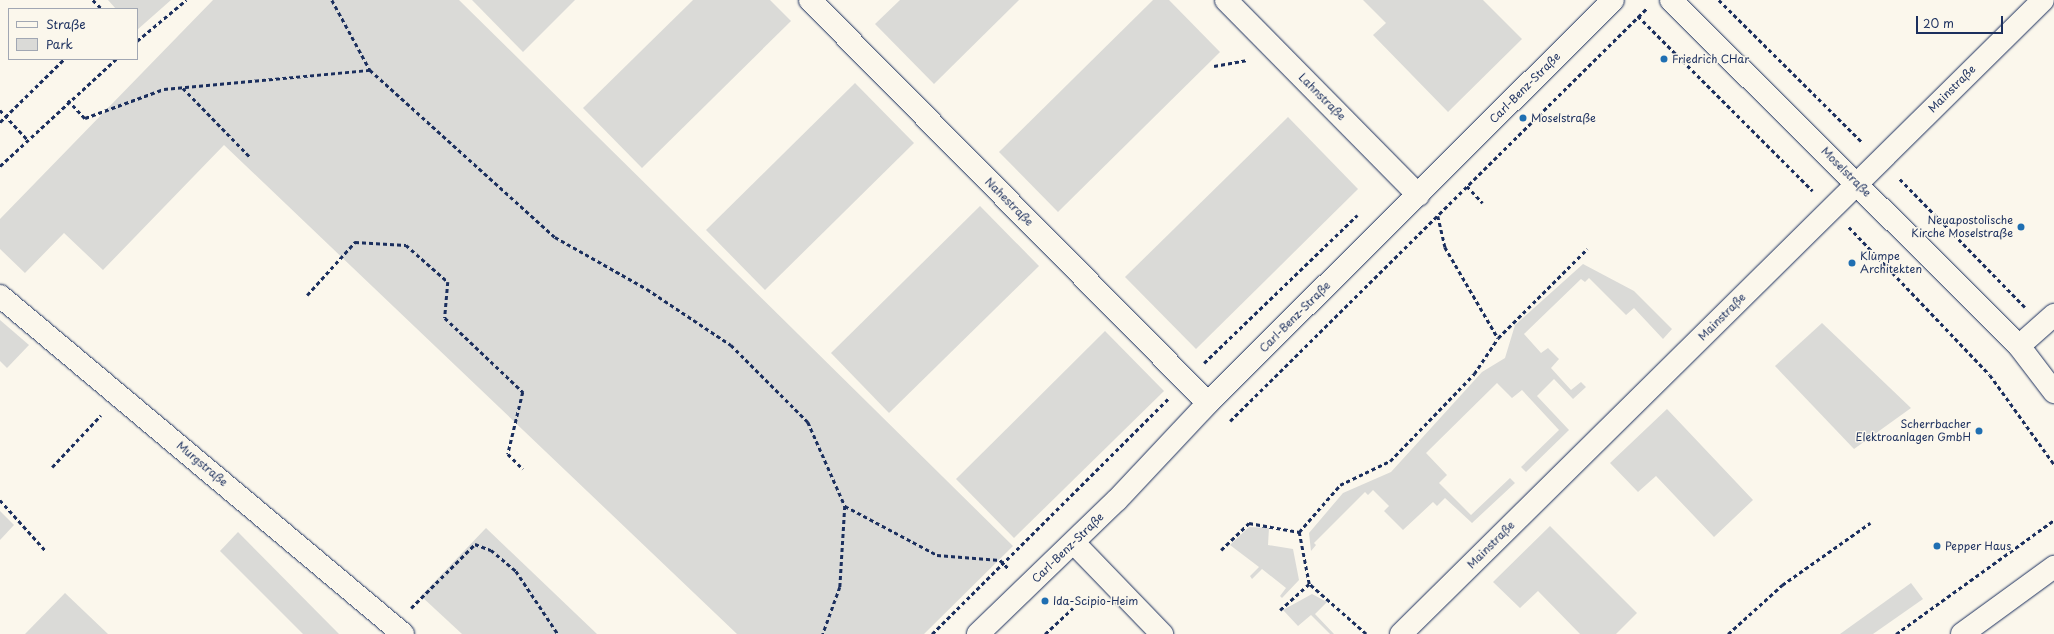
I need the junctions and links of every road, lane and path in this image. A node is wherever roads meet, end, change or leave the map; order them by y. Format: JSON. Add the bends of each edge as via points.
{"nodes":[{"id":1,"x":94,"y":0,"type":"edge"},
{"id":2,"x":186,"y":0,"type":"edge"},
{"id":3,"x":332,"y":0,"type":"edge"},
{"id":4,"x":810,"y":0,"type":"edge"},
{"id":5,"x":1226,"y":0,"type":"edge"},
{"id":6,"x":1614,"y":0,"type":"edge"},
{"id":7,"x":1671,"y":0,"type":"edge"},
{"id":8,"x":2043,"y":0,"type":"edge"},
{"id":9,"x":1649,"y":5,"type":"dead end"},
{"id":10,"x":101,"y":8,"type":"edge"},
{"id":11,"x":1638,"y":16,"type":"junction"},
{"id":12,"x":138,"y":40,"type":"edge"},
{"id":13,"x":63,"y":60,"type":"edge"},
{"id":14,"x":115,"y":60,"type":"edge"},
{"id":15,"x":370,"y":70,"type":"junction"},
{"id":16,"x":183,"y":87,"type":"junction"},
{"id":17,"x":68,"y":100,"type":"junction"},
{"id":18,"x":0,"y":110,"type":"edge"},
{"id":19,"x":6,"y":116,"type":"junction"},
{"id":20,"x":0,"y":122,"type":"edge"},
{"id":21,"x":27,"y":139,"type":"junction"},
{"id":22,"x":250,"y":157,"type":"dead end"},
{"id":23,"x":0,"y":166,"type":"edge"},
{"id":24,"x":1858,"y":183,"type":"junction"},
{"id":25,"x":1467,"y":186,"type":"junction"},
{"id":26,"x":1418,"y":195,"type":"junction"},
{"id":27,"x":1483,"y":203,"type":"dead end"},
{"id":28,"x":1832,"y":209,"type":"junction"},
{"id":29,"x":1359,"y":213,"type":"dead end"},
{"id":30,"x":1438,"y":216,"type":"junction"},
{"id":31,"x":1586,"y":249,"type":"dead end"},
{"id":32,"x":307,"y":295,"type":"dead end"},
{"id":33,"x":0,"y":296,"type":"edge"},
{"id":34,"x":2054,"y":314,"type":"edge"},
{"id":35,"x":1498,"y":338,"type":"junction"},
{"id":36,"x":2019,"y":346,"type":"junction"},
{"id":37,"x":1186,"y":381,"type":"junction"},
{"id":38,"x":2054,"y":392,"type":"edge"},
{"id":39,"x":120,"y":396,"type":"junction"},
{"id":40,"x":1208,"y":403,"type":"junction"},
{"id":41,"x":1228,"y":424,"type":"dead end"},
{"id":42,"x":2054,"y":464,"type":"edge"},
{"id":43,"x":52,"y":467,"type":"dead end"},
{"id":44,"x":523,"y":469,"type":"dead end"},
{"id":45,"x":0,"y":500,"type":"edge"},
{"id":46,"x":845,"y":506,"type":"junction"},
{"id":47,"x":2054,"y":520,"type":"edge"},
{"id":48,"x":1870,"y":523,"type":"dead end"},
{"id":49,"x":1298,"y":532,"type":"junction"},
{"id":50,"x":1074,"y":543,"type":"junction"},
{"id":51,"x":1221,"y":550,"type":"dead end"},
{"id":52,"x":46,"y":551,"type":"dead end"},
{"id":53,"x":1000,"y":560,"type":"dead end"},
{"id":54,"x":2054,"y":567,"type":"edge"},
{"id":55,"x":1308,"y":584,"type":"junction"},
{"id":56,"x":1073,"y":608,"type":"dead end"},
{"id":57,"x":1280,"y":610,"type":"dead end"},
{"id":58,"x":398,"y":630,"type":"edge"},
{"id":59,"x":558,"y":634,"type":"edge"},
{"id":60,"x":823,"y":634,"type":"edge"},
{"id":61,"x":932,"y":634,"type":"edge"},
{"id":62,"x":978,"y":634,"type":"edge"},
{"id":63,"x":1045,"y":634,"type":"edge"},
{"id":64,"x":1162,"y":634,"type":"edge"},
{"id":65,"x":1366,"y":634,"type":"edge"},
{"id":66,"x":1400,"y":634,"type":"edge"},
{"id":67,"x":1728,"y":634,"type":"edge"},
{"id":68,"x":1896,"y":634,"type":"edge"},
{"id":69,"x":1962,"y":634,"type":"edge"}],
"edges":[{"from":1,"to":10,"type":"path"},
{"from":2,"to":12,"type":"path"},
{"from":3,"to":15,"type":"path"},
{"from":4,"to":37,"type":"street","name":"Nahestraße"},
{"from":5,"to":26,"type":"street","name":"Lahnstraße"},
{"from":6,"to":26,"type":"street","name":"Carl-Benz-Straße"},
{"from":7,"to":24,"type":"street","name":"Moselstraße"},
{"from":8,"to":24,"type":"street","name":"Mainstraße"},
{"from":9,"to":11,"type":"path"},
{"from":11,"to":25,"type":"path"},
{"from":11,"to":28,"type":"path"},
{"from":13,"to":19,"type":"path"},
{"from":14,"to":17,"type":"path"},
{"from":15,"to":16,"type":"path"},
{"from":15,"to":46,"type":"path","via":[[556,237],[647,289],[731,345],[808,422]]},
{"from":16,"to":17,"type":"path","via":[[164,89],[85,118]]},
{"from":16,"to":22,"type":"path"},
{"from":17,"to":21,"type":"path"},
{"from":18,"to":19,"type":"path"},
{"from":19,"to":20,"type":"path"},
{"from":19,"to":21,"type":"path"},
{"from":21,"to":23,"type":"path"},
{"from":24,"to":28,"type":"street","name":"Mainstraße"},
{"from":24,"to":36,"type":"street","name":"Moselstraße"},
{"from":25,"to":27,"type":"path"},
{"from":25,"to":30,"type":"path"},
{"from":26,"to":40,"type":"street","name":"Carl-Benz-Straße"},
{"from":28,"to":42,"type":"path","via":[[1990,375]]},
{"from":28,"to":66,"type":"street","name":"Mainstraße"},
{"from":29,"to":37,"type":"path"},
{"from":30,"to":35,"type":"path","via":[[1444,247]]},
{"from":30,"to":41,"type":"path"},
{"from":31,"to":35,"type":"path"},
{"from":32,"to":44,"type":"path","via":[[355,242],[406,245],[448,282],[445,318],[523,392],[508,454]]},
{"from":33,"to":39,"type":"street","name":"Murgstraße"},
{"from":34,"to":36,"type":"street"},
{"from":35,"to":49,"type":"path","via":[[1474,374],[1390,461],[1340,485]]},
{"from":36,"to":38,"type":"street","name":"Moselstraße"},
{"from":37,"to":40,"type":"street","name":"Nahestraße"},
{"from":37,"to":61,"type":"path"},
{"from":39,"to":43,"type":"path"},
{"from":39,"to":58,"type":"street","name":"Murgstraße"},
{"from":40,"to":50,"type":"street","name":"Carl-Benz-Straße"},
{"from":45,"to":52,"type":"path"},
{"from":46,"to":53,"type":"path","via":[[938,555]]},
{"from":46,"to":60,"type":"path","via":[[840,587]]},
{"from":47,"to":68,"type":"path"},
{"from":48,"to":67,"type":"path","via":[[1782,585]]},
{"from":49,"to":51,"type":"path","via":[[1249,523]]},
{"from":49,"to":55,"type":"path"},
{"from":50,"to":62,"type":"street","name":"Carl-Benz-Straße"},
{"from":50,"to":64,"type":"street"},
{"from":54,"to":69,"type":"street"},
{"from":55,"to":57,"type":"path"},
{"from":55,"to":65,"type":"path"},
{"from":56,"to":63,"type":"path"},
{"from":58,"to":59,"type":"path","via":[[475,544],[491,550],[516,571]]}]}
